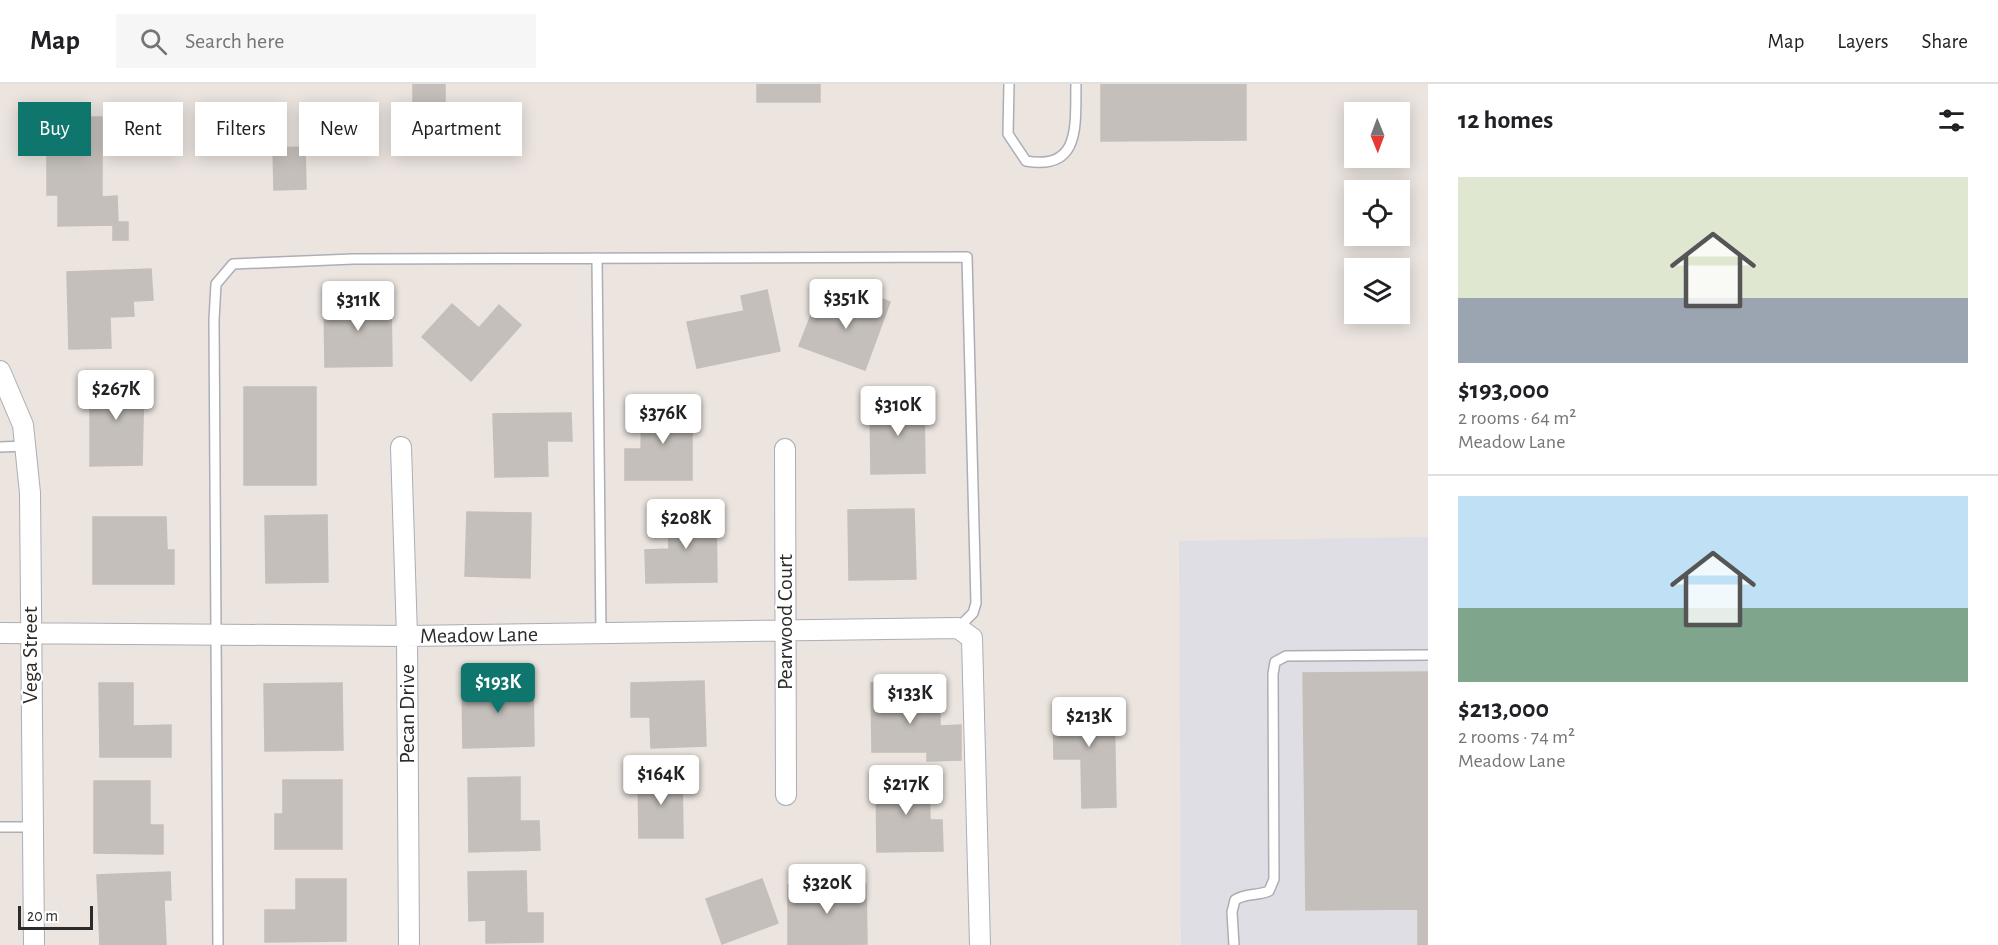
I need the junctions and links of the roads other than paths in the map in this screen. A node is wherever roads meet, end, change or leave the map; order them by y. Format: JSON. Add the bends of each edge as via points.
{"nodes":[{"id":1,"x":1010,"y":84,"type":"edge"},
{"id":2,"x":1076,"y":84,"type":"edge"},
{"id":3,"x":597,"y":258,"type":"junction"},
{"id":4,"x":0,"y":371,"type":"edge"},
{"id":5,"x":25,"y":446,"type":"junction"},
{"id":6,"x":0,"y":447,"type":"edge"},
{"id":7,"x":402,"y":447,"type":"dead end"},
{"id":8,"x":785,"y":449,"type":"dead end"},
{"id":9,"x":958,"y":628,"type":"junction"},
{"id":10,"x":785,"y":631,"type":"junction"},
{"id":11,"x":30,"y":632,"type":"junction"},
{"id":12,"x":0,"y":633,"type":"edge"},
{"id":13,"x":601,"y":633,"type":"junction"},
{"id":14,"x":216,"y":634,"type":"junction"},
{"id":15,"x":407,"y":636,"type":"junction"},
{"id":16,"x":1428,"y":655,"type":"edge"},
{"id":17,"x":786,"y":795,"type":"dead end"},
{"id":18,"x":0,"y":827,"type":"edge"},
{"id":19,"x":32,"y":827,"type":"junction"},
{"id":20,"x":34,"y":945,"type":"edge"},
{"id":21,"x":218,"y":945,"type":"edge"},
{"id":22,"x":409,"y":945,"type":"edge"},
{"id":23,"x":980,"y":945,"type":"edge"},
{"id":24,"x":1234,"y":945,"type":"edge"}],
"edges":[{"from":1,"to":2,"type":"lane","via":[[1008,134],[1026,161],[1044,164],[1064,154],[1075,137]]},
{"from":3,"to":9,"type":"lane","via":[[967,257],[976,603],[973,613]]},
{"from":3,"to":13,"type":"lane"},
{"from":3,"to":14,"type":"lane","via":[[353,259],[233,264],[216,284],[214,320]]},
{"from":4,"to":5,"type":"street","name":"Vega Street","via":[[22,425]]},
{"from":5,"to":6,"type":"lane"},
{"from":5,"to":11,"type":"street","name":"Vega Street","via":[[30,493]]},
{"from":7,"to":15,"type":"street","name":"Pecan Drive"},
{"from":8,"to":10,"type":"street","name":"Pearwood Court"},
{"from":9,"to":10,"type":"street","name":"Meadow Lane"},
{"from":9,"to":23,"type":"street","via":[[972,638]]},
{"from":10,"to":13,"type":"street","name":"Meadow Lane"},
{"from":10,"to":17,"type":"street","name":"Pearwood Court"},
{"from":11,"to":12,"type":"street","name":"Meadow Lane"},
{"from":11,"to":14,"type":"street","name":"Meadow Lane"},
{"from":11,"to":19,"type":"street","name":"Vega Street"},
{"from":13,"to":15,"type":"street","name":"Meadow Lane"},
{"from":14,"to":15,"type":"street","name":"Meadow Lane"},
{"from":14,"to":21,"type":"lane"},
{"from":15,"to":22,"type":"street","name":"Pecan Drive"},
{"from":16,"to":24,"type":"lane","via":[[1286,656],[1275,662],[1274,879],[1269,891],[1234,900]]},
{"from":18,"to":19,"type":"lane"},
{"from":19,"to":20,"type":"street","name":"Vega Street"}]}
